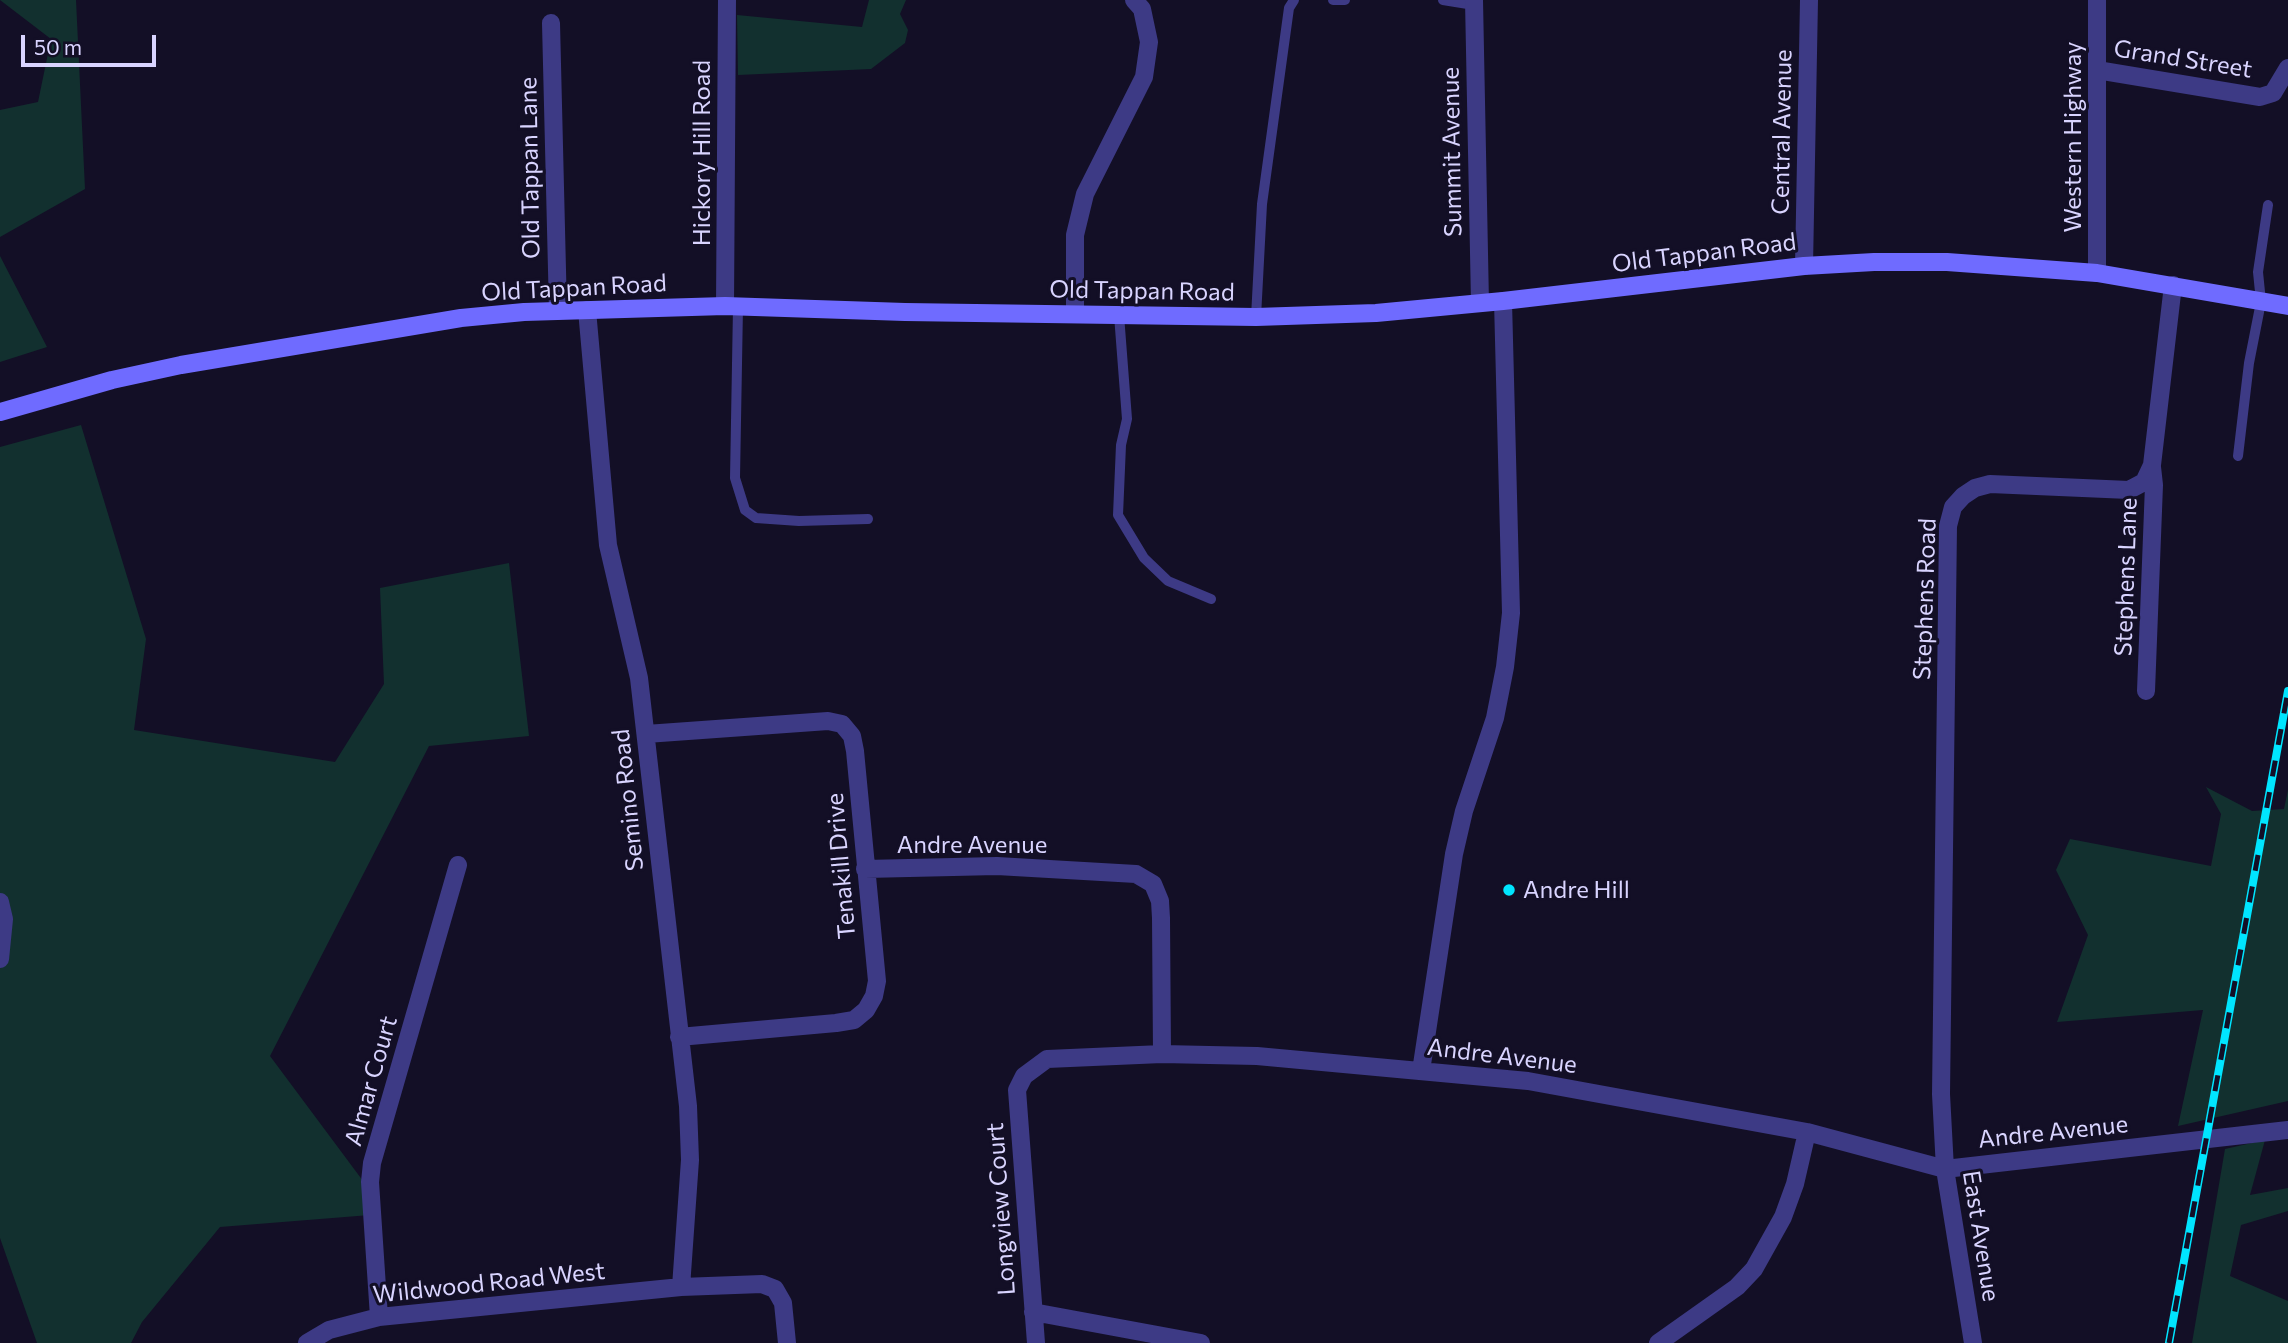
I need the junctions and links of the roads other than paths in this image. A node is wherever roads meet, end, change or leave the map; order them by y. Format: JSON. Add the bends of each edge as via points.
{"nodes":[{"id":1,"x":727,"y":0,"type":"edge"},
{"id":2,"x":1134,"y":0,"type":"edge"},
{"id":3,"x":1294,"y":0,"type":"edge"},
{"id":4,"x":1333,"y":0,"type":"edge"},
{"id":5,"x":1345,"y":0,"type":"edge"},
{"id":6,"x":1443,"y":0,"type":"edge"},
{"id":7,"x":1809,"y":0,"type":"edge"},
{"id":8,"x":2097,"y":0,"type":"edge"},
{"id":9,"x":1474,"y":2,"type":"edge"},
{"id":10,"x":551,"y":23,"type":"dead end"},
{"id":11,"x":2288,"y":68,"type":"edge"},
{"id":12,"x":2097,"y":69,"type":"junction"},
{"id":13,"x":2268,"y":205,"type":"dead end"},
{"id":14,"x":1804,"y":266,"type":"junction"},
{"id":15,"x":2097,"y":273,"type":"junction"},
{"id":16,"x":2174,"y":285,"type":"junction"},
{"id":17,"x":1503,"y":301,"type":"junction"},
{"id":18,"x":2261,"y":302,"type":"junction"},
{"id":19,"x":1480,"y":303,"type":"junction"},
{"id":20,"x":2288,"y":306,"type":"edge"},
{"id":21,"x":732,"y":307,"type":"junction"},
{"id":22,"x":587,"y":310,"type":"junction"},
{"id":23,"x":558,"y":311,"type":"junction"},
{"id":24,"x":1075,"y":314,"type":"junction"},
{"id":25,"x":1119,"y":315,"type":"junction"},
{"id":26,"x":1256,"y":317,"type":"junction"},
{"id":27,"x":0,"y":412,"type":"edge"},
{"id":28,"x":2238,"y":456,"type":"dead end"},
{"id":29,"x":2152,"y":465,"type":"junction"},
{"id":30,"x":868,"y":519,"type":"dead end"},
{"id":31,"x":1211,"y":599,"type":"dead end"},
{"id":32,"x":2146,"y":691,"type":"dead end"},
{"id":33,"x":646,"y":734,"type":"junction"},
{"id":34,"x":458,"y":865,"type":"dead end"},
{"id":35,"x":865,"y":869,"type":"junction"},
{"id":36,"x":0,"y":902,"type":"edge"},
{"id":37,"x":0,"y":959,"type":"edge"},
{"id":38,"x":679,"y":1037,"type":"junction"},
{"id":39,"x":1162,"y":1054,"type":"junction"},
{"id":40,"x":1421,"y":1071,"type":"junction"},
{"id":41,"x":1941,"y":1094,"type":"joint"},
{"id":42,"x":2288,"y":1130,"type":"edge"},
{"id":43,"x":1807,"y":1132,"type":"junction"},
{"id":44,"x":1945,"y":1169,"type":"junction"},
{"id":45,"x":681,"y":1287,"type":"junction"},
{"id":46,"x":1033,"y":1312,"type":"junction"},
{"id":47,"x":379,"y":1317,"type":"junction"},
{"id":48,"x":1122,"y":1337,"type":"edge"},
{"id":49,"x":307,"y":1343,"type":"edge"},
{"id":50,"x":787,"y":1343,"type":"edge"},
{"id":51,"x":1036,"y":1343,"type":"edge"},
{"id":52,"x":1201,"y":1343,"type":"edge"},
{"id":53,"x":1658,"y":1343,"type":"edge"},
{"id":54,"x":1973,"y":1343,"type":"edge"}],
"edges":[{"from":1,"to":21,"type":"street","name":"Hickory Hill Road"},
{"from":2,"to":24,"type":"street","via":[[1142,9],[1149,42],[1144,77],[1085,194],[1075,235]]},
{"from":3,"to":26,"type":"lane","via":[[1289,8],[1262,204]]},
{"from":4,"to":5,"type":"lane"},
{"from":6,"to":9,"type":"lane"},
{"from":7,"to":14,"type":"street","name":"Central Avenue"},
{"from":8,"to":12,"type":"street","name":"Western Highway"},
{"from":9,"to":19,"type":"street","name":"Summit Avenue"},
{"from":10,"to":23,"type":"street","name":"Old Tappan Lane"},
{"from":11,"to":12,"type":"street","name":"Grand Street","via":[[2273,93],[2259,97]]},
{"from":12,"to":15,"type":"street","name":"Western Highway"},
{"from":13,"to":18,"type":"lane","via":[[2258,272]]},
{"from":14,"to":15,"type":"main road","name":"Old Tappan Road","via":[[1947,262]]},
{"from":14,"to":17,"type":"main road","name":"Old Tappan Road"},
{"from":15,"to":16,"type":"main road","name":"Old Tappan Road"},
{"from":16,"to":18,"type":"main road","name":"Old Tappan Road"},
{"from":16,"to":29,"type":"street"},
{"from":17,"to":19,"type":"main road","name":"Old Tappan Road"},
{"from":17,"to":40,"type":"street","via":[[1511,613],[1495,718],[1454,854]]},
{"from":18,"to":20,"type":"main road","name":"Old Tappan Road"},
{"from":18,"to":28,"type":"lane"},
{"from":19,"to":26,"type":"main road","name":"Old Tappan Road"},
{"from":21,"to":22,"type":"main road","name":"Old Tappan Road"},
{"from":21,"to":24,"type":"main road","name":"Old Tappan Road"},
{"from":21,"to":30,"type":"lane","via":[[735,478],[745,510],[757,518]]},
{"from":22,"to":23,"type":"main road","name":"Old Tappan Road"},
{"from":22,"to":33,"type":"street","name":"Semino Road","via":[[608,545],[639,678]]},
{"from":23,"to":27,"type":"main road","name":"Old Tappan Road","via":[[461,318],[181,365]]},
{"from":24,"to":25,"type":"main road","name":"Old Tappan Road"},
{"from":25,"to":26,"type":"main road","name":"Old Tappan Road"},
{"from":25,"to":31,"type":"lane","via":[[1127,419],[1121,445],[1118,515],[1144,558],[1168,581]]},
{"from":29,"to":32,"type":"street","name":"Stephens Lane"},
{"from":29,"to":41,"type":"street","name":"Stephens Road","via":[[2144,482],[2129,490],[1990,484],[1975,488],[1953,507],[1948,526]]},
{"from":33,"to":35,"type":"street","name":"Tenakill Drive","via":[[811,722],[842,724],[852,736],[855,751]]},
{"from":33,"to":38,"type":"street","name":"Semino Road"},
{"from":34,"to":47,"type":"street","name":"Almar Court","via":[[372,1163]]},
{"from":35,"to":38,"type":"street","name":"Tenakill Drive","via":[[877,981],[874,996],[854,1020]]},
{"from":35,"to":39,"type":"street","name":"Andre Avenue","via":[[1011,867],[1136,874],[1153,884],[1161,918]]},
{"from":36,"to":37,"type":"street","via":[[4,919]]},
{"from":38,"to":45,"type":"street","name":"Semino Road","via":[[691,1160]]},
{"from":39,"to":40,"type":"street","name":"Andre Avenue","via":[[1257,1056]]},
{"from":39,"to":46,"type":"street","name":"Longview Court","via":[[1055,1058],[1034,1066],[1024,1076],[1017,1090]]},
{"from":40,"to":43,"type":"street","name":"Andre Avenue","via":[[1528,1081]]},
{"from":41,"to":44,"type":"street","name":"East Avenue"},
{"from":42,"to":44,"type":"street","name":"Andre Avenue"},
{"from":43,"to":44,"type":"street","name":"Andre Avenue"},
{"from":43,"to":53,"type":"street","via":[[1783,1217],[1754,1269],[1737,1287]]},
{"from":44,"to":54,"type":"street","name":"East Avenue"},
{"from":45,"to":47,"type":"street","name":"Wildwood Road West"},
{"from":45,"to":50,"type":"street","name":"Wildwood Road West","via":[[762,1284],[775,1289],[783,1303]]},
{"from":46,"to":48,"type":"street","name":"Longview Court"},
{"from":46,"to":51,"type":"street"},
{"from":47,"to":49,"type":"street","name":"Wildwood Road West","via":[[329,1330]]},
{"from":48,"to":52,"type":"street","name":"Longview Court"}]}
